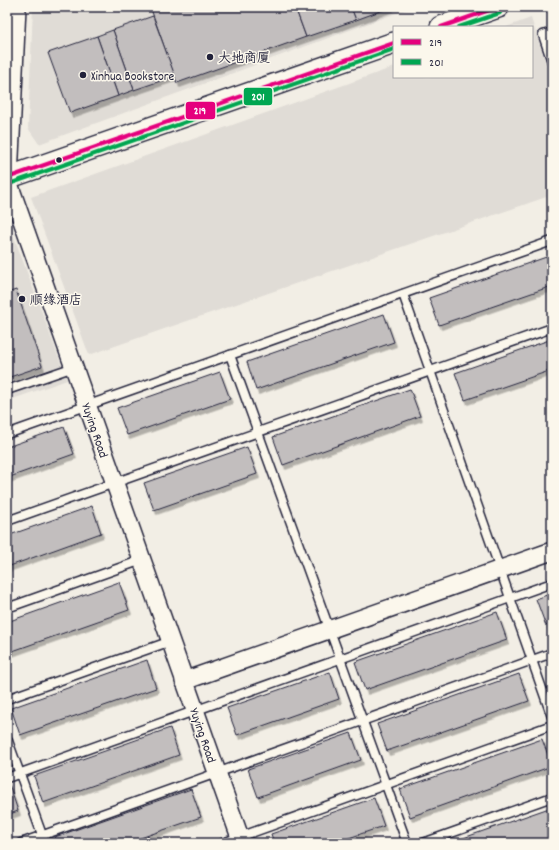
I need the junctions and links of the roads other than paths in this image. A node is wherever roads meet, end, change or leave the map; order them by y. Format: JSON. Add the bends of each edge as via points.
{"nodes":[{"id":1,"x":15,"y":7,"type":"edge"},
{"id":2,"x":498,"y":7,"type":"edge"},
{"id":3,"x":473,"y":11,"type":"edge"},
{"id":4,"x":443,"y":26,"type":"edge"},
{"id":5,"x":552,"y":32,"type":"edge"},
{"id":6,"x":393,"y":43,"type":"edge"},
{"id":7,"x":552,"y":62,"type":"edge"},
{"id":8,"x":7,"y":178,"type":"edge"},
{"id":9,"x":552,"y":241,"type":"edge"},
{"id":10,"x":403,"y":294,"type":"junction"},
{"id":11,"x":552,"y":328,"type":"edge"},
{"id":12,"x":230,"y":355,"type":"junction"},
{"id":13,"x":74,"y":367,"type":"junction"},
{"id":14,"x":430,"y":371,"type":"junction"},
{"id":15,"x":7,"y":390,"type":"edge"},
{"id":16,"x":88,"y":406,"type":"junction"},
{"id":17,"x":258,"y":432,"type":"junction"},
{"id":18,"x":7,"y":434,"type":"edge"},
{"id":19,"x":115,"y":482,"type":"junction"},
{"id":20,"x":7,"y":521,"type":"edge"},
{"id":21,"x":552,"y":551,"type":"edge"},
{"id":22,"x":142,"y":560,"type":"junction"},
{"id":23,"x":500,"y":569,"type":"junction"},
{"id":24,"x":552,"y":583,"type":"edge"},
{"id":25,"x":510,"y":598,"type":"junction"},
{"id":26,"x":7,"y":608,"type":"edge"},
{"id":27,"x":330,"y":630,"type":"junction"},
{"id":28,"x":171,"y":641,"type":"junction"},
{"id":29,"x":552,"y":653,"type":"edge"},
{"id":30,"x":340,"y":658,"type":"junction"},
{"id":31,"x":532,"y":660,"type":"junction"},
{"id":32,"x":184,"y":681,"type":"junction"},
{"id":33,"x":7,"y":699,"type":"edge"},
{"id":34,"x":195,"y":710,"type":"junction"},
{"id":35,"x":552,"y":717,"type":"edge"},
{"id":36,"x":363,"y":720,"type":"junction"},
{"id":37,"x":552,"y":725,"type":"edge"},
{"id":38,"x":7,"y":738,"type":"edge"},
{"id":39,"x":20,"y":773,"type":"junction"},
{"id":40,"x":217,"y":773,"type":"junction"},
{"id":41,"x":7,"y":778,"type":"edge"},
{"id":42,"x":386,"y":784,"type":"junction"},
{"id":43,"x":552,"y":798,"type":"edge"},
{"id":44,"x":43,"y":839,"type":"edge"},
{"id":45,"x":241,"y":840,"type":"edge"},
{"id":46,"x":21,"y":843,"type":"edge"},
{"id":47,"x":223,"y":843,"type":"edge"},
{"id":48,"x":407,"y":843,"type":"edge"},
{"id":49,"x":423,"y":843,"type":"edge"}],
"edges":[{"from":1,"to":8,"type":"street","name":"Yuying Road"},
{"from":2,"to":3,"type":"street"},
{"from":3,"to":4,"type":"street"},
{"from":5,"to":7,"type":"lane","via":[[543,35]]},
{"from":6,"to":8,"type":"street"},
{"from":8,"to":13,"type":"street","name":"Yuying Road"},
{"from":9,"to":10,"type":"lane"},
{"from":10,"to":12,"type":"lane"},
{"from":10,"to":14,"type":"lane"},
{"from":11,"to":14,"type":"lane"},
{"from":12,"to":16,"type":"lane"},
{"from":12,"to":17,"type":"lane"},
{"from":13,"to":15,"type":"lane"},
{"from":13,"to":16,"type":"street","name":"Yuying Road"},
{"from":14,"to":17,"type":"lane"},
{"from":14,"to":23,"type":"lane"},
{"from":16,"to":18,"type":"lane"},
{"from":16,"to":19,"type":"street","name":"Yuying Road"},
{"from":17,"to":19,"type":"lane"},
{"from":17,"to":27,"type":"lane"},
{"from":19,"to":20,"type":"lane"},
{"from":19,"to":22,"type":"street","name":"Yuying Road"},
{"from":21,"to":23,"type":"street"},
{"from":22,"to":26,"type":"lane"},
{"from":22,"to":28,"type":"street","name":"Yuying Road"},
{"from":23,"to":25,"type":"lane"},
{"from":23,"to":27,"type":"street"},
{"from":24,"to":25,"type":"lane"},
{"from":25,"to":30,"type":"lane"},
{"from":25,"to":31,"type":"lane"},
{"from":27,"to":30,"type":"lane"},
{"from":27,"to":32,"type":"street"},
{"from":28,"to":32,"type":"street","name":"Yuying Road"},
{"from":28,"to":33,"type":"lane"},
{"from":29,"to":31,"type":"lane"},
{"from":30,"to":34,"type":"lane"},
{"from":30,"to":36,"type":"lane"},
{"from":31,"to":35,"type":"lane"},
{"from":31,"to":36,"type":"lane"},
{"from":32,"to":34,"type":"street","name":"Yuying Road"},
{"from":34,"to":39,"type":"lane"},
{"from":34,"to":40,"type":"street","name":"Yuying Road"},
{"from":36,"to":40,"type":"lane"},
{"from":36,"to":42,"type":"lane"},
{"from":37,"to":42,"type":"lane"},
{"from":38,"to":39,"type":"lane"},
{"from":39,"to":41,"type":"lane"},
{"from":39,"to":44,"type":"lane"},
{"from":40,"to":44,"type":"lane"},
{"from":40,"to":45,"type":"street","name":"Yuying Road"},
{"from":42,"to":45,"type":"lane"},
{"from":42,"to":48,"type":"lane"},
{"from":43,"to":49,"type":"lane"},
{"from":44,"to":46,"type":"lane"},
{"from":45,"to":47,"type":"lane"}]}
